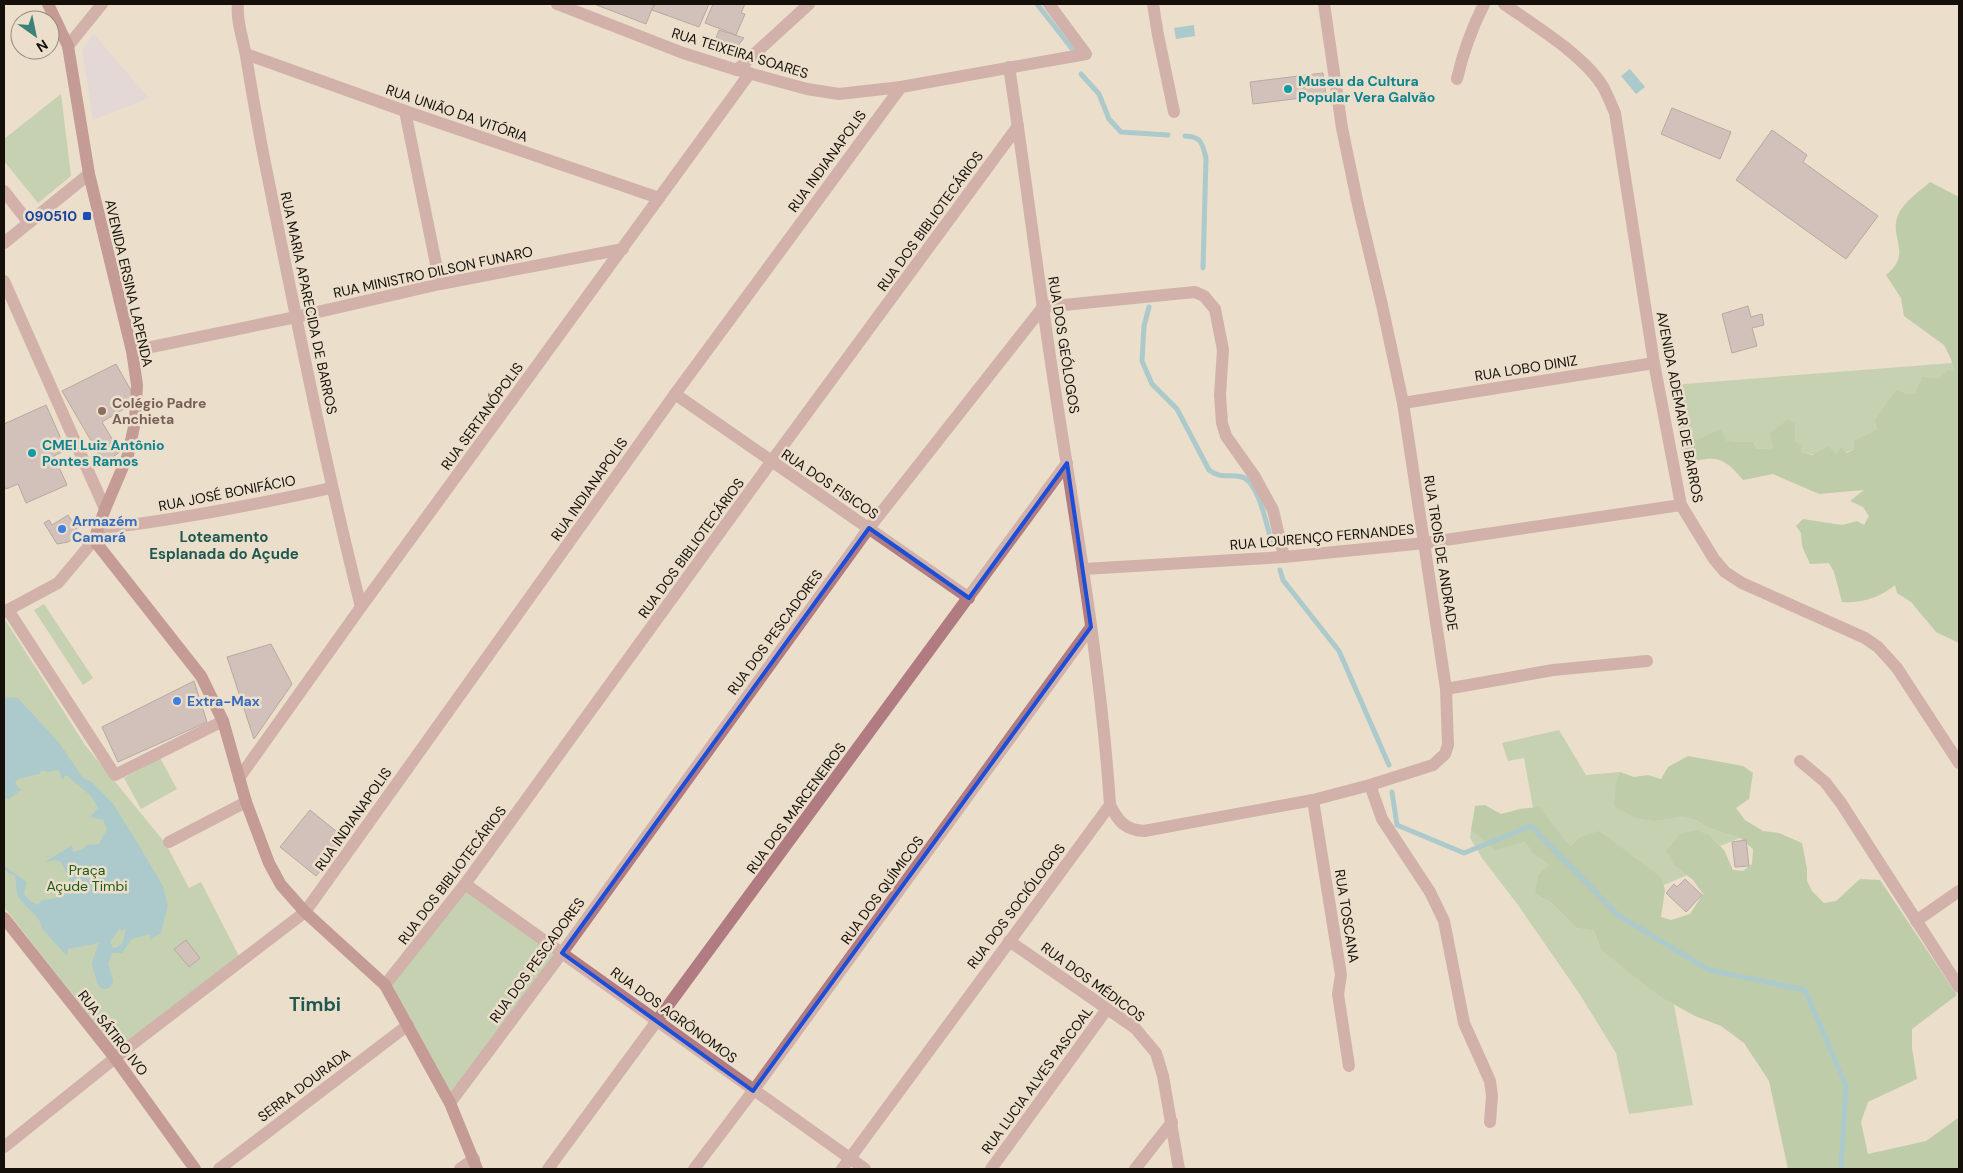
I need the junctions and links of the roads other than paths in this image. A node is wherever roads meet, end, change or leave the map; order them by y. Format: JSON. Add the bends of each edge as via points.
{"nodes":[{"id":1,"x":48,"y":4,"type":"edge"},
{"id":2,"x":102,"y":4,"type":"edge"},
{"id":3,"x":238,"y":4,"type":"edge"},
{"id":4,"x":557,"y":4,"type":"edge"},
{"id":5,"x":809,"y":4,"type":"edge"},
{"id":6,"x":1049,"y":4,"type":"edge"},
{"id":7,"x":1153,"y":4,"type":"edge"},
{"id":8,"x":1324,"y":4,"type":"edge"},
{"id":9,"x":1484,"y":4,"type":"edge"},
{"id":10,"x":1504,"y":4,"type":"edge"},
{"id":11,"x":68,"y":46,"type":"junction"},
{"id":12,"x":246,"y":54,"type":"junction"},
{"id":13,"x":1009,"y":67,"type":"junction"},
{"id":14,"x":744,"y":72,"type":"junction"},
{"id":15,"x":1458,"y":79,"type":"dead end"},
{"id":16,"x":901,"y":87,"type":"junction"},
{"id":17,"x":405,"y":111,"type":"junction"},
{"id":18,"x":1174,"y":112,"type":"dead end"},
{"id":19,"x":1018,"y":126,"type":"junction"},
{"id":20,"x":88,"y":174,"type":"junction"},
{"id":21,"x":4,"y":190,"type":"edge"},
{"id":22,"x":659,"y":198,"type":"junction"},
{"id":23,"x":29,"y":223,"type":"junction"},
{"id":24,"x":4,"y":244,"type":"edge"},
{"id":25,"x":623,"y":248,"type":"junction"},
{"id":26,"x":4,"y":281,"type":"edge"},
{"id":27,"x":440,"y":284,"type":"junction"},
{"id":28,"x":1043,"y":307,"type":"junction"},
{"id":29,"x":296,"y":317,"type":"junction"},
{"id":30,"x":132,"y":351,"type":"junction"},
{"id":31,"x":1654,"y":363,"type":"junction"},
{"id":32,"x":674,"y":394,"type":"junction"},
{"id":33,"x":1403,"y":403,"type":"junction"},
{"id":34,"x":771,"y":462,"type":"junction"},
{"id":35,"x":1067,"y":463,"type":"junction"},
{"id":36,"x":331,"y":488,"type":"junction"},
{"id":37,"x":1681,"y":505,"type":"junction"},
{"id":38,"x":105,"y":509,"type":"junction"},
{"id":39,"x":869,"y":528,"type":"junction"},
{"id":40,"x":96,"y":534,"type":"junction"},
{"id":41,"x":1425,"y":543,"type":"junction"},
{"id":42,"x":1284,"y":557,"type":"junction"},
{"id":43,"x":1084,"y":569,"type":"junction"},
{"id":44,"x":969,"y":598,"type":"junction"},
{"id":45,"x":361,"y":607,"type":"junction"},
{"id":46,"x":6,"y":611,"type":"edge"},
{"id":47,"x":1091,"y":627,"type":"junction"},
{"id":48,"x":1647,"y":661,"type":"dead end"},
{"id":49,"x":1446,"y":689,"type":"junction"},
{"id":50,"x":223,"y":721,"type":"junction"},
{"id":51,"x":1800,"y":761,"type":"dead end"},
{"id":52,"x":1959,"y":763,"type":"edge"},
{"id":53,"x":239,"y":778,"type":"junction"},
{"id":54,"x":1370,"y":785,"type":"junction"},
{"id":55,"x":1313,"y":800,"type":"junction"},
{"id":56,"x":246,"y":802,"type":"junction"},
{"id":57,"x":1110,"y":805,"type":"junction"},
{"id":58,"x":169,"y":842,"type":"dead end"},
{"id":59,"x":465,"y":884,"type":"junction"},
{"id":60,"x":1959,"y":891,"type":"edge"},
{"id":61,"x":305,"y":912,"type":"junction"},
{"id":62,"x":4,"y":918,"type":"edge"},
{"id":63,"x":1916,"y":921,"type":"junction"},
{"id":64,"x":1009,"y":941,"type":"junction"},
{"id":65,"x":562,"y":953,"type":"junction"},
{"id":66,"x":385,"y":985,"type":"junction"},
{"id":67,"x":1959,"y":987,"type":"edge"},
{"id":68,"x":1107,"y":1009,"type":"junction"},
{"id":69,"x":657,"y":1020,"type":"junction"},
{"id":70,"x":408,"y":1025,"type":"junction"},
{"id":71,"x":115,"y":1058,"type":"junction"},
{"id":72,"x":1349,"y":1066,"type":"dead end"},
{"id":73,"x":753,"y":1091,"type":"junction"},
{"id":74,"x":450,"y":1103,"type":"junction"},
{"id":75,"x":1172,"y":1122,"type":"junction"},
{"id":76,"x":1490,"y":1122,"type":"dead end"},
{"id":77,"x":4,"y":1147,"type":"edge"},
{"id":78,"x":476,"y":1164,"type":"edge"},
{"id":79,"x":845,"y":1164,"type":"edge"},
{"id":80,"x":195,"y":1169,"type":"edge"},
{"id":81,"x":219,"y":1169,"type":"edge"},
{"id":82,"x":460,"y":1169,"type":"edge"},
{"id":83,"x":548,"y":1169,"type":"edge"},
{"id":84,"x":694,"y":1169,"type":"edge"},
{"id":85,"x":865,"y":1169,"type":"edge"},
{"id":86,"x":992,"y":1169,"type":"edge"},
{"id":87,"x":1135,"y":1169,"type":"edge"},
{"id":88,"x":1179,"y":1169,"type":"edge"}],
"edges":[{"from":1,"to":11,"type":"street","name":"AVENIDA ERSINA LAPENDA"},
{"from":2,"to":11,"type":"street"},
{"from":3,"to":12,"type":"street","name":"RUA MARIA APARECIDA DE BARROS"},
{"from":4,"to":14,"type":"street","name":"RUA TEIXEIRA SOARES","via":[[683,53]]},
{"from":5,"to":14,"type":"street","name":"RUA SERTANÓPOLIS"},
{"from":6,"to":13,"type":"street","name":"RUA TEIXEIRA SOARES","via":[[1086,54]]},
{"from":7,"to":18,"type":"street"},
{"from":8,"to":33,"type":"street","name":"RUA TROIS DE ANDRADE","via":[[1344,138]]},
{"from":9,"to":15,"type":"street","via":[[1462,55]]},
{"from":10,"to":31,"type":"street","name":"AVENIDA ADEMAR DE BARROS","via":[[1585,65],[1602,85],[1615,113]]},
{"from":11,"to":20,"type":"street","name":"AVENIDA ERSINA LAPENDA"},
{"from":12,"to":17,"type":"street","name":"RUA UNIÃO DA VITÓRIA"},
{"from":12,"to":29,"type":"street","name":"RUA MARIA APARECIDA DE BARROS","via":[[254,112]]},
{"from":13,"to":16,"type":"street","name":"RUA TEIXEIRA SOARES"},
{"from":13,"to":19,"type":"street","name":"RUA DOS GEÓLOGOS"},
{"from":14,"to":16,"type":"street","name":"RUA TEIXEIRA SOARES","via":[[806,89],[839,94]]},
{"from":14,"to":22,"type":"street","name":"RUA SERTANÓPOLIS"},
{"from":16,"to":32,"type":"street","name":"RUA INDIANAPOLIS"},
{"from":17,"to":22,"type":"street","name":"RUA UNIÃO DA VITÓRIA"},
{"from":17,"to":27,"type":"street"},
{"from":19,"to":28,"type":"street","name":"RUA DOS GEÓLOGOS"},
{"from":19,"to":34,"type":"street","name":"RUA DOS BIBLIOTECÁRIOS"},
{"from":20,"to":23,"type":"street"},
{"from":20,"to":30,"type":"street","name":"AVENIDA ERSINA LAPENDA"},
{"from":21,"to":23,"type":"street"},
{"from":22,"to":25,"type":"street","name":"RUA SERTANÓPOLIS"},
{"from":23,"to":24,"type":"street"},
{"from":25,"to":27,"type":"street","name":"RUA MINISTRO DILSON FUNARO"},
{"from":25,"to":45,"type":"street","name":"RUA SERTANÓPOLIS"},
{"from":26,"to":38,"type":"street"},
{"from":27,"to":29,"type":"street","name":"RUA MINISTRO DILSON FUNARO"},
{"from":28,"to":35,"type":"street","name":"RUA DOS GEÓLOGOS"},
{"from":28,"to":39,"type":"street","name":"RUA DOS PESCADORES"},
{"from":28,"to":42,"type":"street","via":[[1194,292],[1204,296],[1215,309],[1223,350],[1222,423],[1226,436],[1273,510]]},
{"from":29,"to":30,"type":"street","name":"RUA MINISTRO DILSON FUNARO"},
{"from":29,"to":36,"type":"street","name":"RUA MARIA APARECIDA DE BARROS"},
{"from":30,"to":38,"type":"street","name":"AVENIDA ERSINA LAPENDA","via":[[137,385],[135,422],[128,455]]},
{"from":31,"to":33,"type":"street","name":"RUA LOBO DINIZ"},
{"from":31,"to":37,"type":"street","name":"AVENIDA ADEMAR DE BARROS"},
{"from":32,"to":34,"type":"street","name":"RUA DOS FISICOS"},
{"from":32,"to":61,"type":"street","name":"RUA INDIANAPOLIS"},
{"from":33,"to":41,"type":"street","name":"RUA TROIS DE ANDRADE"},
{"from":34,"to":39,"type":"street","name":"RUA DOS FISICOS"},
{"from":34,"to":59,"type":"street","name":"RUA DOS BIBLIOTECÁRIOS"},
{"from":35,"to":43,"type":"street","name":"RUA DOS GEÓLOGOS"},
{"from":35,"to":44,"type":"street","name":"RUA DOS MARCENEIROS"},
{"from":36,"to":40,"type":"street","name":"RUA JOSÉ BONIFÁCIO"},
{"from":36,"to":45,"type":"street","name":"RUA MARIA APARECIDA DE BARROS"},
{"from":37,"to":41,"type":"street","name":"RUA LOURENÇO FERNANDES"},
{"from":37,"to":52,"type":"street","name":"AVENIDA ADEMAR DE BARROS","via":[[1725,572],[1878,647],[1897,668]]},
{"from":38,"to":40,"type":"street","name":"AVENIDA ERSINA LAPENDA"},
{"from":39,"to":44,"type":"street","name":"RUA DOS FISICOS"},
{"from":39,"to":65,"type":"street","name":"RUA DOS PESCADORES"},
{"from":40,"to":46,"type":"street","via":[[58,583]]},
{"from":40,"to":50,"type":"street","via":[[201,676]]},
{"from":41,"to":42,"type":"street","name":"RUA LOURENÇO FERNANDES"},
{"from":41,"to":49,"type":"street","name":"RUA TROIS DE ANDRADE"},
{"from":42,"to":43,"type":"street","name":"RUA LOURENÇO FERNANDES"},
{"from":43,"to":47,"type":"street","name":"RUA DOS GEÓLOGOS"},
{"from":44,"to":69,"type":"street","name":"RUA DOS MARCENEIROS"},
{"from":45,"to":53,"type":"street","name":"RUA SERTANÓPOLIS"},
{"from":46,"to":50,"type":"street","via":[[115,775]]},
{"from":47,"to":57,"type":"street"},
{"from":47,"to":73,"type":"street","name":"RUA DOS QUÍMICOS"},
{"from":48,"to":49,"type":"street","via":[[1554,670]]},
{"from":49,"to":54,"type":"street","name":"RUA TROIS DE ANDRADE","via":[[1448,745],[1445,754],[1433,765]]},
{"from":50,"to":53,"type":"street"},
{"from":51,"to":63,"type":"street","via":[[1824,782],[1841,803]]},
{"from":53,"to":56,"type":"street"},
{"from":54,"to":55,"type":"street","name":"RUA TROIS DE ANDRADE"},
{"from":54,"to":76,"type":"street","via":[[1382,819],[1430,892],[1444,921],[1464,1023],[1490,1081]]},
{"from":55,"to":57,"type":"street","name":"RUA TROIS DE ANDRADE","via":[[1144,831],[1124,826]]},
{"from":55,"to":72,"type":"street","name":"RUA TOSCANA","via":[[1341,975],[1338,994]]},
{"from":56,"to":58,"type":"street"},
{"from":56,"to":61,"type":"street","via":[[269,863],[282,885]]},
{"from":57,"to":64,"type":"street","name":"RUA DOS SOCIÓLOGOS"},
{"from":59,"to":65,"type":"street","name":"RUA DOS AGRÔNOMOS"},
{"from":59,"to":66,"type":"street","name":"RUA DOS BIBLIOTECÁRIOS"},
{"from":60,"to":63,"type":"street"},
{"from":61,"to":66,"type":"street"},
{"from":61,"to":71,"type":"street","name":"RUA INDIANAPOLIS"},
{"from":62,"to":71,"type":"street","name":"RUA SÁTIRO IVO"},
{"from":63,"to":67,"type":"street"},
{"from":64,"to":68,"type":"street","name":"RUA DOS MÉDICOS"},
{"from":64,"to":79,"type":"street","name":"RUA DOS SOCIÓLOGOS"},
{"from":65,"to":69,"type":"street","name":"RUA DOS AGRÔNOMOS"},
{"from":65,"to":74,"type":"street","name":"RUA DOS PESCADORES"},
{"from":66,"to":70,"type":"street"},
{"from":68,"to":75,"type":"street","name":"RUA DOS MÉDICOS","via":[[1135,1028],[1156,1053]]},
{"from":68,"to":86,"type":"street","name":"RUA LUCIA ALVES PASCOAL"},
{"from":69,"to":73,"type":"street","name":"RUA DOS AGRÔNOMOS"},
{"from":69,"to":83,"type":"street","name":"RUA DOS MARCENEIROS"},
{"from":70,"to":74,"type":"street"},
{"from":70,"to":81,"type":"street","name":"SERRA DOURADA"},
{"from":71,"to":77,"type":"street","name":"RUA INDIANAPOLIS"},
{"from":71,"to":80,"type":"street","name":"RUA SÁTIRO IVO"},
{"from":73,"to":79,"type":"street","name":"RUA DOS AGRÔNOMOS"},
{"from":73,"to":84,"type":"street","name":"RUA DOS QUÍMICOS"},
{"from":74,"to":78,"type":"street"},
{"from":75,"to":87,"type":"street"},
{"from":75,"to":88,"type":"street","name":"RUA DOS MÉDICOS"},
{"from":78,"to":82,"type":"street"},
{"from":79,"to":85,"type":"street","name":"RUA DOS AGRÔNOMOS"}]}
